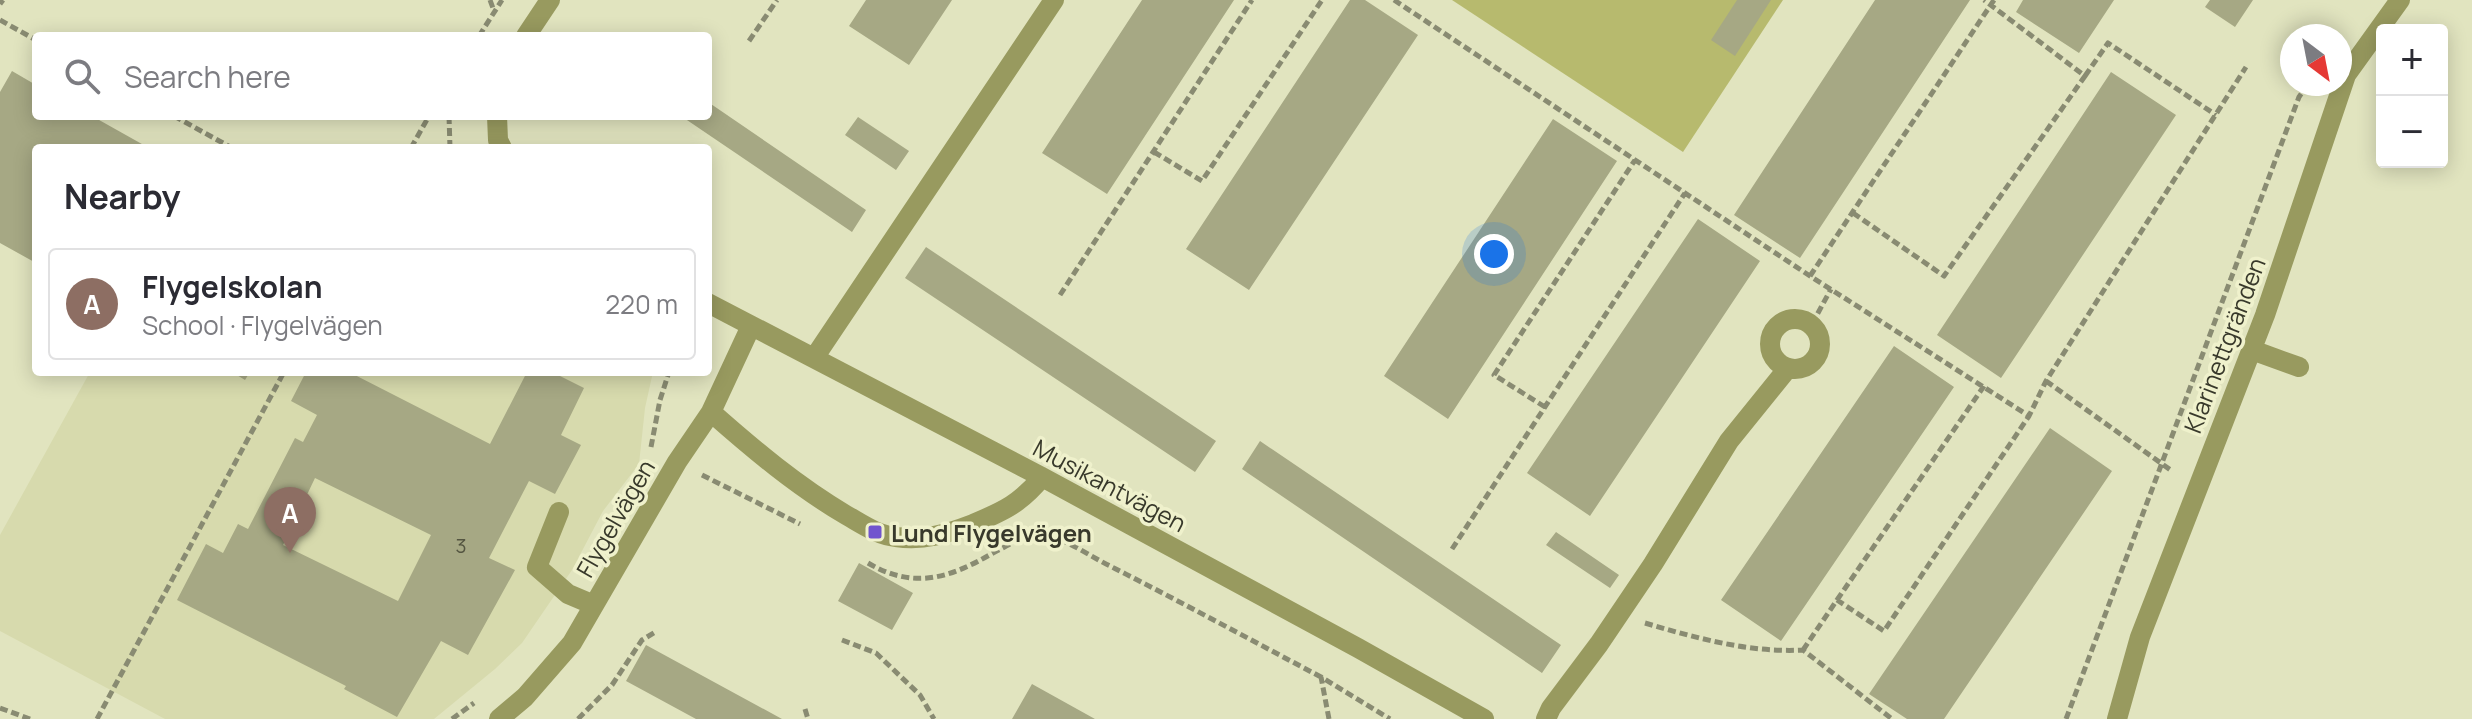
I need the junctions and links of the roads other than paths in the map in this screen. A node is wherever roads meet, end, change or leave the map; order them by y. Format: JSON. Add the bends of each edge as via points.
{"nodes":[{"id":1,"x":550,"y":0,"type":"edge"},
{"id":2,"x":1054,"y":0,"type":"edge"},
{"id":3,"x":2400,"y":0,"type":"edge"},
{"id":4,"x":529,"y":32,"type":"edge"},
{"id":5,"x":497,"y":120,"type":"edge"},
{"id":6,"x":500,"y":144,"type":"edge"},
{"id":7,"x":712,"y":305,"type":"edge"},
{"id":8,"x":751,"y":326,"type":"junction"},
{"id":9,"x":2252,"y":350,"type":"junction"},
{"id":10,"x":814,"y":358,"type":"junction"},
{"id":11,"x":2299,"y":367,"type":"dead end"},
{"id":12,"x":1788,"y":368,"type":"junction"},
{"id":13,"x":711,"y":412,"type":"junction"},
{"id":14,"x":1042,"y":477,"type":"junction"},
{"id":15,"x":559,"y":512,"type":"dead end"},
{"id":16,"x":594,"y":605,"type":"junction"},
{"id":17,"x":499,"y":719,"type":"edge"},
{"id":18,"x":1484,"y":719,"type":"edge"},
{"id":19,"x":1546,"y":719,"type":"edge"},
{"id":20,"x":2117,"y":719,"type":"edge"}],
"edges":[{"from":1,"to":4,"type":"street"},
{"from":2,"to":10,"type":"street"},
{"from":3,"to":9,"type":"street","name":"Klarinettgränden","via":[[2346,75]]},
{"from":5,"to":6,"type":"street"},
{"from":7,"to":8,"type":"street","name":"Musikantvägen"},
{"from":8,"to":10,"type":"street","name":"Musikantvägen"},
{"from":8,"to":13,"type":"street","name":"Flygelvägen"},
{"from":9,"to":11,"type":"street"},
{"from":9,"to":20,"type":"street","name":"Klarinettgränden","via":[[2140,637]]},
{"from":10,"to":14,"type":"street","name":"Musikantvägen"},
{"from":12,"to":12,"type":"street","via":[[1772,351],[1772,335],[1781,322],[1805,320],[1820,339],[1818,356],[1805,367]]},
{"from":12,"to":19,"type":"street","via":[[1729,441],[1653,564]]},
{"from":13,"to":14,"type":"street","via":[[772,466],[875,532],[892,537],[931,538],[988,517],[1025,498]]},
{"from":13,"to":16,"type":"street","name":"Flygelvägen"},
{"from":14,"to":18,"type":"street","name":"Musikantvägen"},
{"from":15,"to":16,"type":"street","via":[[537,567],[568,594]]},
{"from":16,"to":17,"type":"street","name":"Flygelvägen","via":[[572,643]]}]}
